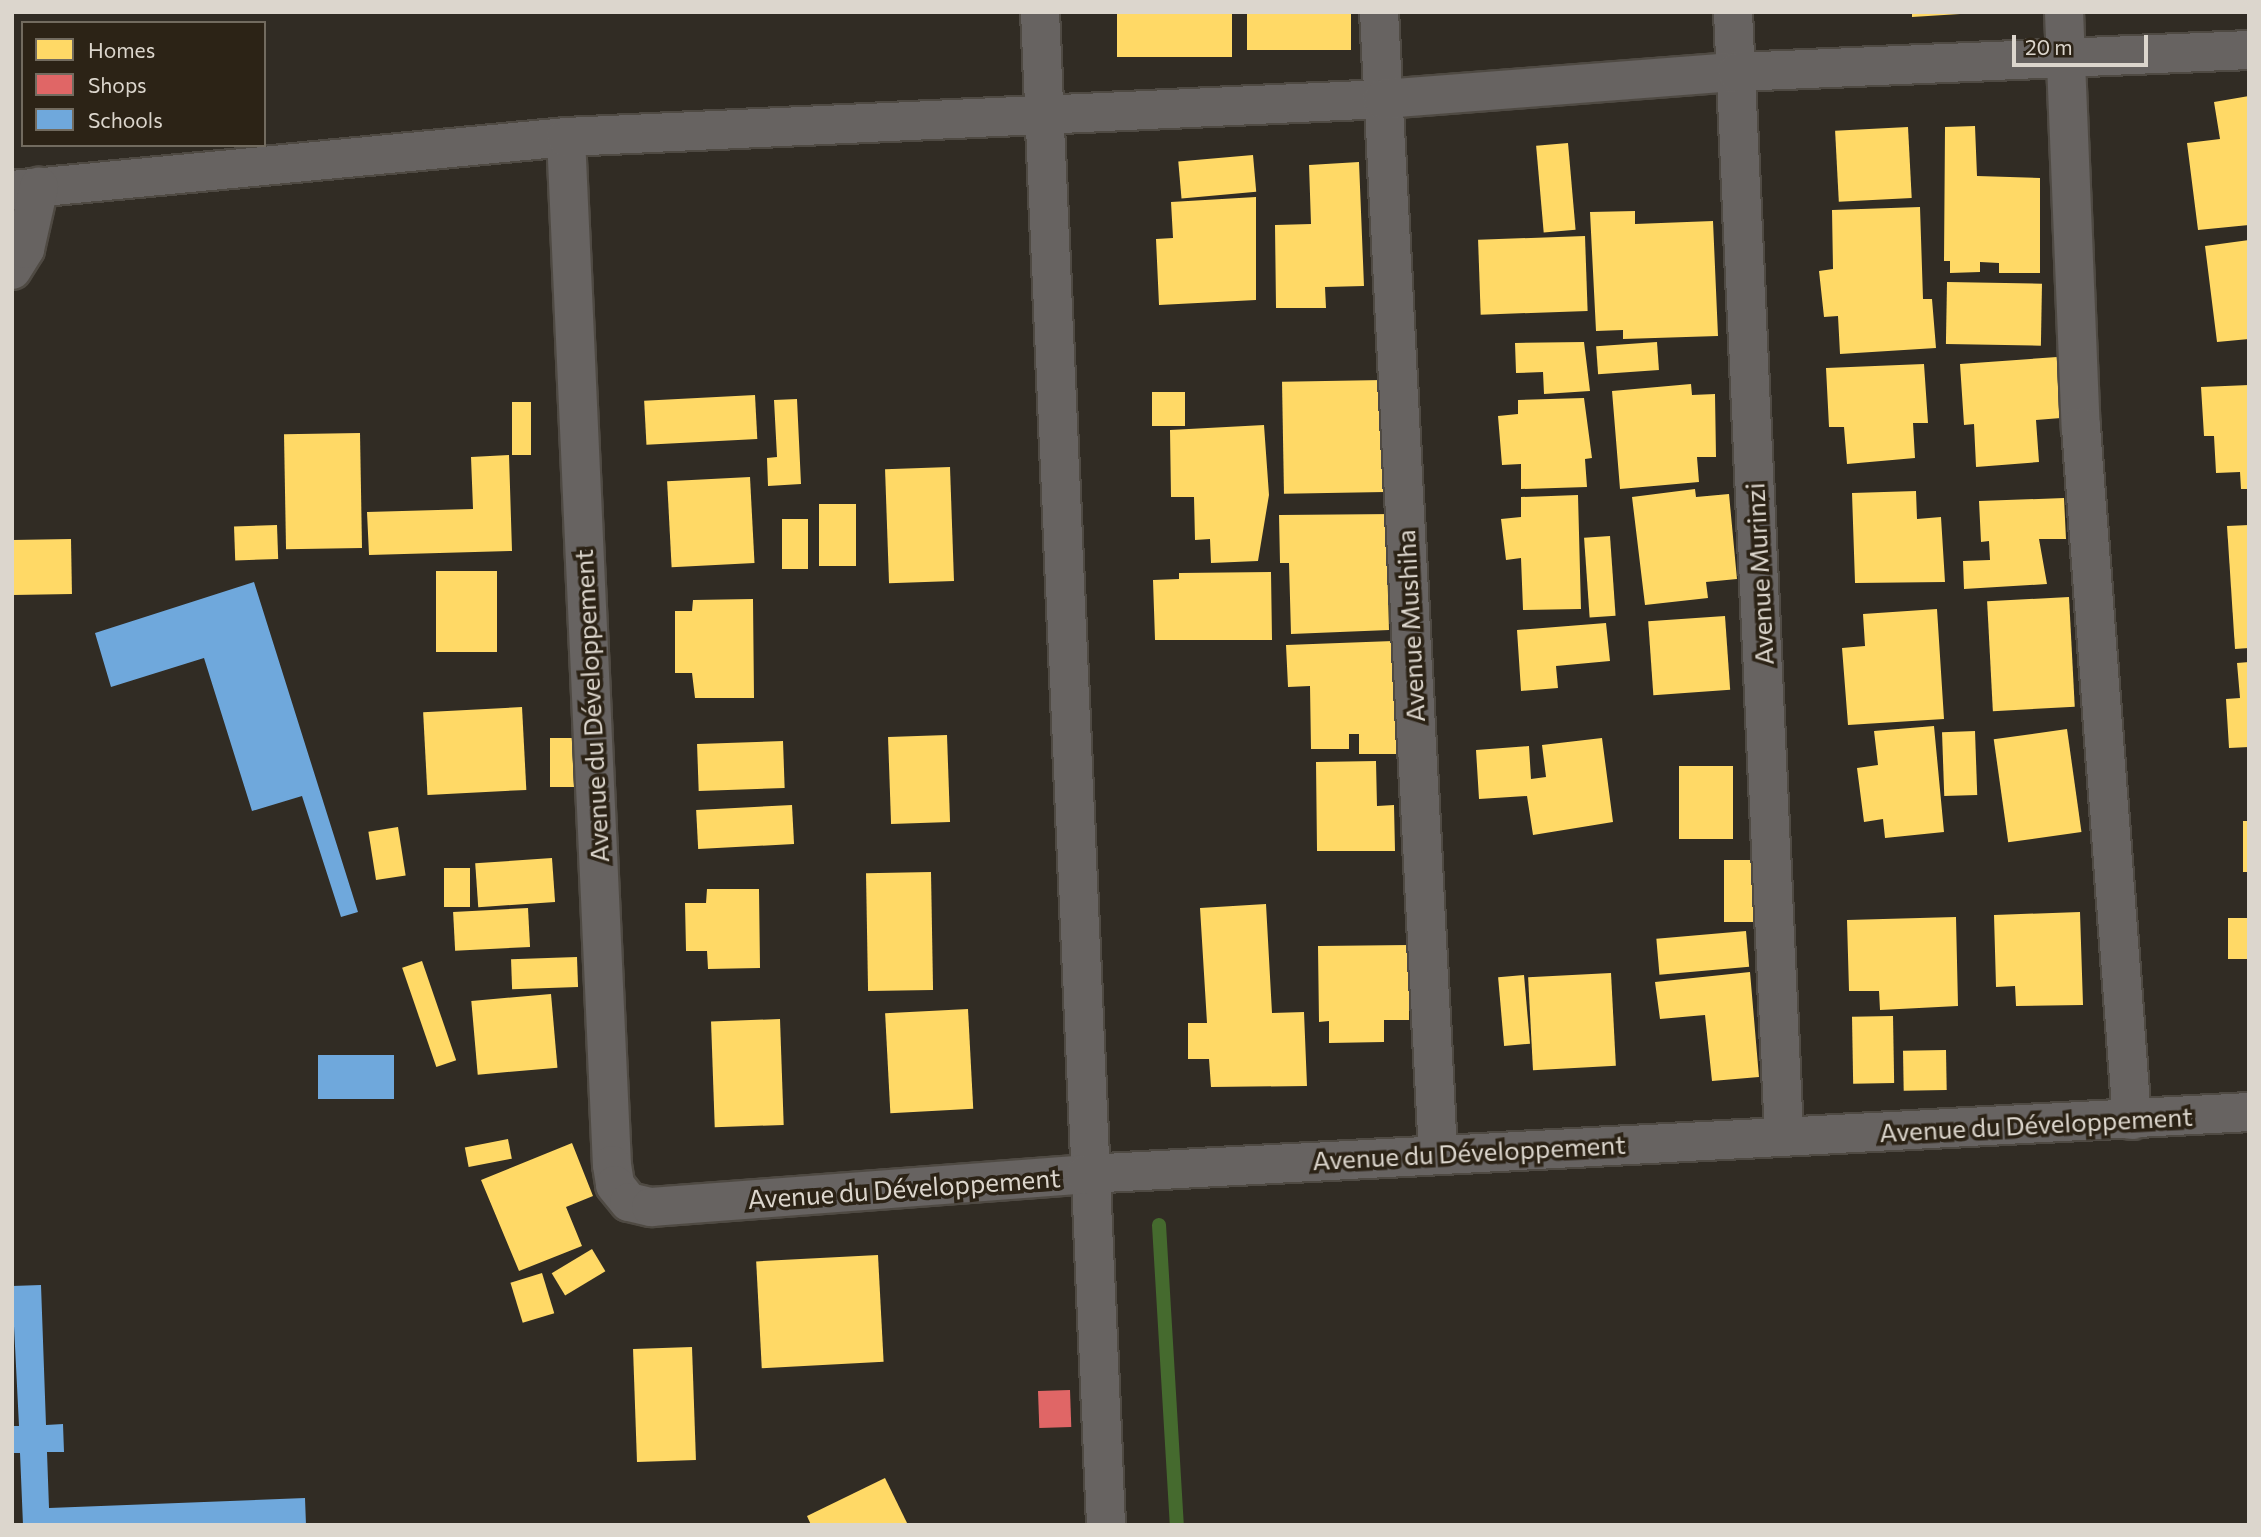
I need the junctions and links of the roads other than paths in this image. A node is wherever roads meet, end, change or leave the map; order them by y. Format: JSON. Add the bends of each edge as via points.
{"nodes":[{"id":1,"x":1040,"y":12,"type":"edge"},
{"id":2,"x":1379,"y":12,"type":"edge"},
{"id":3,"x":1733,"y":12,"type":"edge"},
{"id":4,"x":2064,"y":12,"type":"edge"},
{"id":5,"x":2249,"y":50,"type":"edge"},
{"id":6,"x":2066,"y":57,"type":"junction"},
{"id":7,"x":1737,"y":72,"type":"junction"},
{"id":8,"x":1383,"y":99,"type":"junction"},
{"id":9,"x":1045,"y":115,"type":"junction"},
{"id":10,"x":566,"y":136,"type":"junction"},
{"id":11,"x":26,"y":189,"type":"edge"},
{"id":12,"x":12,"y":270,"type":"edge"},
{"id":13,"x":2249,"y":1112,"type":"edge"},
{"id":14,"x":2132,"y":1120,"type":"junction"},
{"id":15,"x":1784,"y":1136,"type":"junction"},
{"id":16,"x":1438,"y":1153,"type":"junction"},
{"id":17,"x":1086,"y":1174,"type":"junction"},
{"id":18,"x":1105,"y":1525,"type":"edge"}],
"edges":[{"from":1,"to":9,"type":"street"},
{"from":2,"to":8,"type":"street","name":"Avenue Mushiha"},
{"from":3,"to":7,"type":"street","name":"Avenue Murinzi"},
{"from":4,"to":6,"type":"street"},
{"from":5,"to":6,"type":"street"},
{"from":6,"to":7,"type":"street"},
{"from":6,"to":14,"type":"street","via":[[2081,426]]},
{"from":7,"to":8,"type":"street"},
{"from":7,"to":15,"type":"street","name":"Avenue Murinzi"},
{"from":8,"to":9,"type":"street"},
{"from":8,"to":16,"type":"street","name":"Avenue Mushiha"},
{"from":9,"to":10,"type":"street"},
{"from":9,"to":17,"type":"street"},
{"from":10,"to":11,"type":"street"},
{"from":10,"to":17,"type":"street","name":"Avenue du Développement","via":[[615,1185],[629,1202],[651,1207]]},
{"from":11,"to":12,"type":"street","via":[[25,249]]},
{"from":13,"to":14,"type":"street","name":"Avenue du Développement"},
{"from":14,"to":15,"type":"street","name":"Avenue du Développement"},
{"from":15,"to":16,"type":"street","name":"Avenue du Développement"},
{"from":16,"to":17,"type":"street","name":"Avenue du Développement"},
{"from":17,"to":18,"type":"street"}]}
